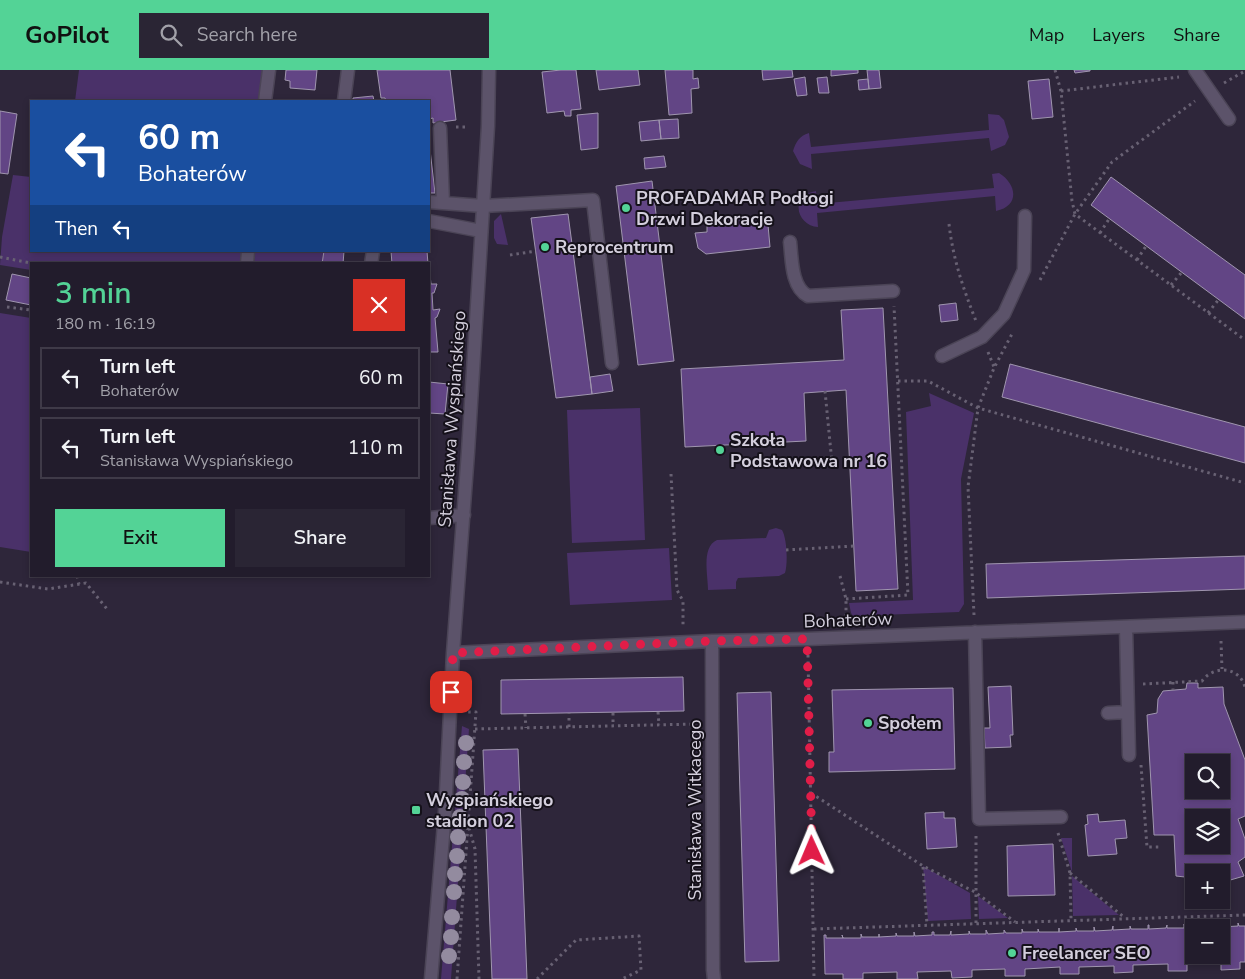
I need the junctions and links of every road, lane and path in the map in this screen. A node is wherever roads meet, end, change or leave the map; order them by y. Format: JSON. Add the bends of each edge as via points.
{"nodes":[{"id":1,"x":269,"y":70,"type":"edge"},
{"id":2,"x":348,"y":70,"type":"edge"},
{"id":3,"x":489,"y":70,"type":"edge"},
{"id":4,"x":1056,"y":70,"type":"edge"},
{"id":5,"x":1245,"y":71,"type":"edge"},
{"id":6,"x":1197,"y":72,"type":"edge"},
{"id":7,"x":1061,"y":91,"type":"junction"},
{"id":8,"x":1210,"y":91,"type":"junction"},
{"id":9,"x":265,"y":100,"type":"edge"},
{"id":10,"x":344,"y":100,"type":"edge"},
{"id":11,"x":1229,"y":119,"type":"dead end"},
{"id":12,"x":440,"y":128,"type":"dead end"},
{"id":13,"x":430,"y":202,"type":"edge"},
{"id":14,"x":443,"y":204,"type":"junction"},
{"id":15,"x":483,"y":206,"type":"junction"},
{"id":16,"x":1075,"y":214,"type":"junction"},
{"id":17,"x":1025,"y":216,"type":"dead end"},
{"id":18,"x":1109,"y":219,"type":"dead end"},
{"id":19,"x":430,"y":221,"type":"edge"},
{"id":20,"x":949,"y":224,"type":"dead end"},
{"id":21,"x":481,"y":230,"type":"junction"},
{"id":22,"x":1100,"y":233,"type":"junction"},
{"id":23,"x":790,"y":242,"type":"dead end"},
{"id":24,"x":1146,"y":246,"type":"dead end"},
{"id":25,"x":536,"y":251,"type":"dead end"},
{"id":26,"x":510,"y":256,"type":"dead end"},
{"id":27,"x":0,"y":257,"type":"edge"},
{"id":28,"x":1137,"y":260,"type":"junction"},
{"id":29,"x":30,"y":263,"type":"edge"},
{"id":30,"x":1182,"y":272,"type":"dead end"},
{"id":31,"x":1039,"y":282,"type":"dead end"},
{"id":32,"x":1171,"y":286,"type":"junction"},
{"id":33,"x":893,"y":291,"type":"joint"},
{"id":34,"x":1218,"y":299,"type":"dead end"},
{"id":35,"x":8,"y":308,"type":"dead end"},
{"id":36,"x":30,"y":310,"type":"edge"},
{"id":37,"x":1208,"y":313,"type":"junction"},
{"id":38,"x":1017,"y":325,"type":"dead end"},
{"id":39,"x":982,"y":337,"type":"junction"},
{"id":40,"x":1244,"y":339,"type":"edge"},
{"id":41,"x":942,"y":356,"type":"dead end"},
{"id":42,"x":612,"y":363,"type":"dead end"},
{"id":43,"x":994,"y":368,"type":"junction"},
{"id":44,"x":898,"y":381,"type":"junction"},
{"id":45,"x":825,"y":391,"type":"dead end"},
{"id":46,"x":978,"y":408,"type":"junction"},
{"id":47,"x":832,"y":463,"type":"dead end"},
{"id":48,"x":671,"y":474,"type":"dead end"},
{"id":49,"x":1245,"y":483,"type":"edge"},
{"id":50,"x":464,"y":514,"type":"junction"},
{"id":51,"x":430,"y":518,"type":"edge"},
{"id":52,"x":854,"y":546,"type":"dead end"},
{"id":53,"x":786,"y":550,"type":"dead end"},
{"id":54,"x":840,"y":576,"type":"dead end"},
{"id":55,"x":77,"y":577,"type":"edge"},
{"id":56,"x":0,"y":582,"type":"edge"},
{"id":57,"x":79,"y":584,"type":"junction"},
{"id":58,"x":846,"y":599,"type":"junction"},
{"id":59,"x":107,"y":609,"type":"dead end"},
{"id":60,"x":974,"y":615,"type":"dead end"},
{"id":61,"x":846,"y":620,"type":"dead end"},
{"id":62,"x":1245,"y":622,"type":"edge"},
{"id":63,"x":683,"y":626,"type":"dead end"},
{"id":64,"x":1126,"y":627,"type":"junction"},
{"id":65,"x":975,"y":632,"type":"junction"},
{"id":66,"x":807,"y":639,"type":"junction"},
{"id":67,"x":712,"y":641,"type":"junction"},
{"id":68,"x":1221,"y":641,"type":"dead end"},
{"id":69,"x":453,"y":653,"type":"junction"},
{"id":70,"x":1222,"y":669,"type":"junction"},
{"id":71,"x":1173,"y":682,"type":"junction"},
{"id":72,"x":1135,"y":685,"type":"dead end"},
{"id":73,"x":1245,"y":687,"type":"edge"},
{"id":74,"x":1173,"y":690,"type":"dead end"},
{"id":75,"x":464,"y":711,"type":"dead end"},
{"id":76,"x":658,"y":712,"type":"dead end"},
{"id":77,"x":1127,"y":712,"type":"junction"},
{"id":78,"x":569,"y":713,"type":"dead end"},
{"id":79,"x":613,"y":713,"type":"dead end"},
{"id":80,"x":1108,"y":713,"type":"dead end"},
{"id":81,"x":525,"y":714,"type":"dead end"},
{"id":82,"x":712,"y":723,"type":"junction"},
{"id":83,"x":659,"y":725,"type":"junction"},
{"id":84,"x":613,"y":726,"type":"junction"},
{"id":85,"x":569,"y":727,"type":"junction"},
{"id":86,"x":526,"y":728,"type":"junction"},
{"id":87,"x":475,"y":729,"type":"junction"},
{"id":88,"x":1129,"y":755,"type":"dead end"},
{"id":89,"x":811,"y":793,"type":"junction"},
{"id":90,"x":1057,"y":817,"type":"joint"},
{"id":91,"x":979,"y":819,"type":"junction"},
{"id":92,"x":468,"y":823,"type":"junction"},
{"id":93,"x":922,"y":866,"type":"junction"},
{"id":94,"x":1070,"y":873,"type":"junction"},
{"id":95,"x":975,"y":892,"type":"junction"},
{"id":96,"x":1245,"y":915,"type":"edge"},
{"id":97,"x":1126,"y":919,"type":"junction"},
{"id":98,"x":1071,"y":920,"type":"junction"},
{"id":99,"x":1015,"y":922,"type":"junction"},
{"id":100,"x":976,"y":923,"type":"junction"},
{"id":101,"x":927,"y":925,"type":"junction"},
{"id":102,"x":814,"y":928,"type":"junction"},
{"id":103,"x":431,"y":979,"type":"edge"},
{"id":104,"x":458,"y":979,"type":"edge"},
{"id":105,"x":479,"y":979,"type":"edge"},
{"id":106,"x":537,"y":979,"type":"edge"},
{"id":107,"x":622,"y":979,"type":"edge"},
{"id":108,"x":714,"y":979,"type":"edge"},
{"id":109,"x":814,"y":979,"type":"edge"}],
"edges":[{"from":1,"to":9,"type":"street"},
{"from":2,"to":10,"type":"street"},
{"from":3,"to":15,"type":"street","name":"Stanisława Wyspiańskiego"},
{"from":4,"to":7,"type":"path"},
{"from":5,"to":8,"type":"path"},
{"from":6,"to":7,"type":"path"},
{"from":6,"to":8,"type":"street"},
{"from":7,"to":16,"type":"path"},
{"from":8,"to":11,"type":"street"},
{"from":8,"to":16,"type":"path","via":[[1112,162]]},
{"from":12,"to":14,"type":"street"},
{"from":13,"to":14,"type":"street"},
{"from":14,"to":15,"type":"street"},
{"from":15,"to":21,"type":"street","name":"Stanisława Wyspiańskiego"},
{"from":15,"to":42,"type":"street","via":[[593,200]]},
{"from":16,"to":22,"type":"path"},
{"from":16,"to":31,"type":"path"},
{"from":17,"to":39,"type":"street","via":[[1024,270],[1004,314]]},
{"from":18,"to":22,"type":"path"},
{"from":19,"to":21,"type":"street"},
{"from":20,"to":39,"type":"path","via":[[952,250]]},
{"from":21,"to":50,"type":"street","name":"Stanisława Wyspiańskiego"},
{"from":22,"to":28,"type":"path"},
{"from":23,"to":33,"type":"street","via":[[796,282],[808,296]]},
{"from":24,"to":28,"type":"path"},
{"from":25,"to":26,"type":"path"},
{"from":27,"to":29,"type":"path"},
{"from":28,"to":32,"type":"path"},
{"from":30,"to":32,"type":"path"},
{"from":32,"to":37,"type":"path"},
{"from":33,"to":44,"type":"path"},
{"from":34,"to":37,"type":"path"},
{"from":35,"to":36,"type":"path"},
{"from":37,"to":40,"type":"path"},
{"from":38,"to":43,"type":"path"},
{"from":39,"to":41,"type":"street"},
{"from":39,"to":43,"type":"path"},
{"from":43,"to":46,"type":"path"},
{"from":44,"to":46,"type":"path","via":[[928,381]]},
{"from":44,"to":58,"type":"path","via":[[908,595]]},
{"from":45,"to":47,"type":"path"},
{"from":46,"to":49,"type":"path"},
{"from":46,"to":60,"type":"path","via":[[968,486]]},
{"from":48,"to":63,"type":"path","via":[[677,590],[683,601]]},
{"from":50,"to":51,"type":"street"},
{"from":50,"to":69,"type":"street","name":"Stanisława Wyspiańskiego"},
{"from":52,"to":53,"type":"path"},
{"from":54,"to":58,"type":"path"},
{"from":55,"to":57,"type":"path"},
{"from":56,"to":57,"type":"path","via":[[48,589]]},
{"from":57,"to":59,"type":"path","via":[[86,583]]},
{"from":58,"to":61,"type":"path"},
{"from":62,"to":64,"type":"street","name":"Bohaterów"},
{"from":64,"to":65,"type":"street","name":"Bohaterów"},
{"from":64,"to":77,"type":"street"},
{"from":65,"to":66,"type":"street","name":"Bohaterów"},
{"from":65,"to":91,"type":"street"},
{"from":66,"to":67,"type":"street","name":"Bohaterów"},
{"from":66,"to":89,"type":"path"},
{"from":67,"to":69,"type":"street","name":"Bohaterów"},
{"from":67,"to":82,"type":"street","name":"Stanisława Witkacego"},
{"from":68,"to":70,"type":"path"},
{"from":69,"to":103,"type":"street","name":"Stanisława Wyspiańskiego","via":[[445,812]]},
{"from":70,"to":71,"type":"path","via":[[1211,672],[1202,681]]},
{"from":70,"to":73,"type":"path","via":[[1239,676]]},
{"from":71,"to":72,"type":"path"},
{"from":71,"to":74,"type":"path"},
{"from":75,"to":87,"type":"path","via":[[476,712]]},
{"from":76,"to":83,"type":"path"},
{"from":77,"to":80,"type":"street"},
{"from":77,"to":88,"type":"street"},
{"from":78,"to":85,"type":"path"},
{"from":79,"to":84,"type":"path"},
{"from":81,"to":86,"type":"path"},
{"from":82,"to":83,"type":"path"},
{"from":82,"to":108,"type":"street","name":"Stanisława Witkacego"},
{"from":83,"to":84,"type":"path"},
{"from":84,"to":85,"type":"path"},
{"from":85,"to":86,"type":"path"},
{"from":86,"to":87,"type":"path"},
{"from":87,"to":92,"type":"path"},
{"from":89,"to":93,"type":"path"},
{"from":89,"to":102,"type":"path"},
{"from":90,"to":91,"type":"street"},
{"from":90,"to":94,"type":"path"},
{"from":91,"to":95,"type":"path","via":[[974,840]]},
{"from":92,"to":104,"type":"path"},
{"from":92,"to":105,"type":"path","via":[[475,849]]},
{"from":93,"to":95,"type":"path"},
{"from":93,"to":101,"type":"path"},
{"from":94,"to":97,"type":"path"},
{"from":94,"to":98,"type":"path"},
{"from":95,"to":99,"type":"path"},
{"from":95,"to":100,"type":"path"},
{"from":96,"to":97,"type":"path"},
{"from":97,"to":98,"type":"path"},
{"from":98,"to":99,"type":"path"},
{"from":99,"to":100,"type":"path"},
{"from":100,"to":101,"type":"path"},
{"from":101,"to":102,"type":"path"},
{"from":102,"to":109,"type":"path"},
{"from":106,"to":107,"type":"path","via":[[576,940],[640,936],[641,970]]}]}
